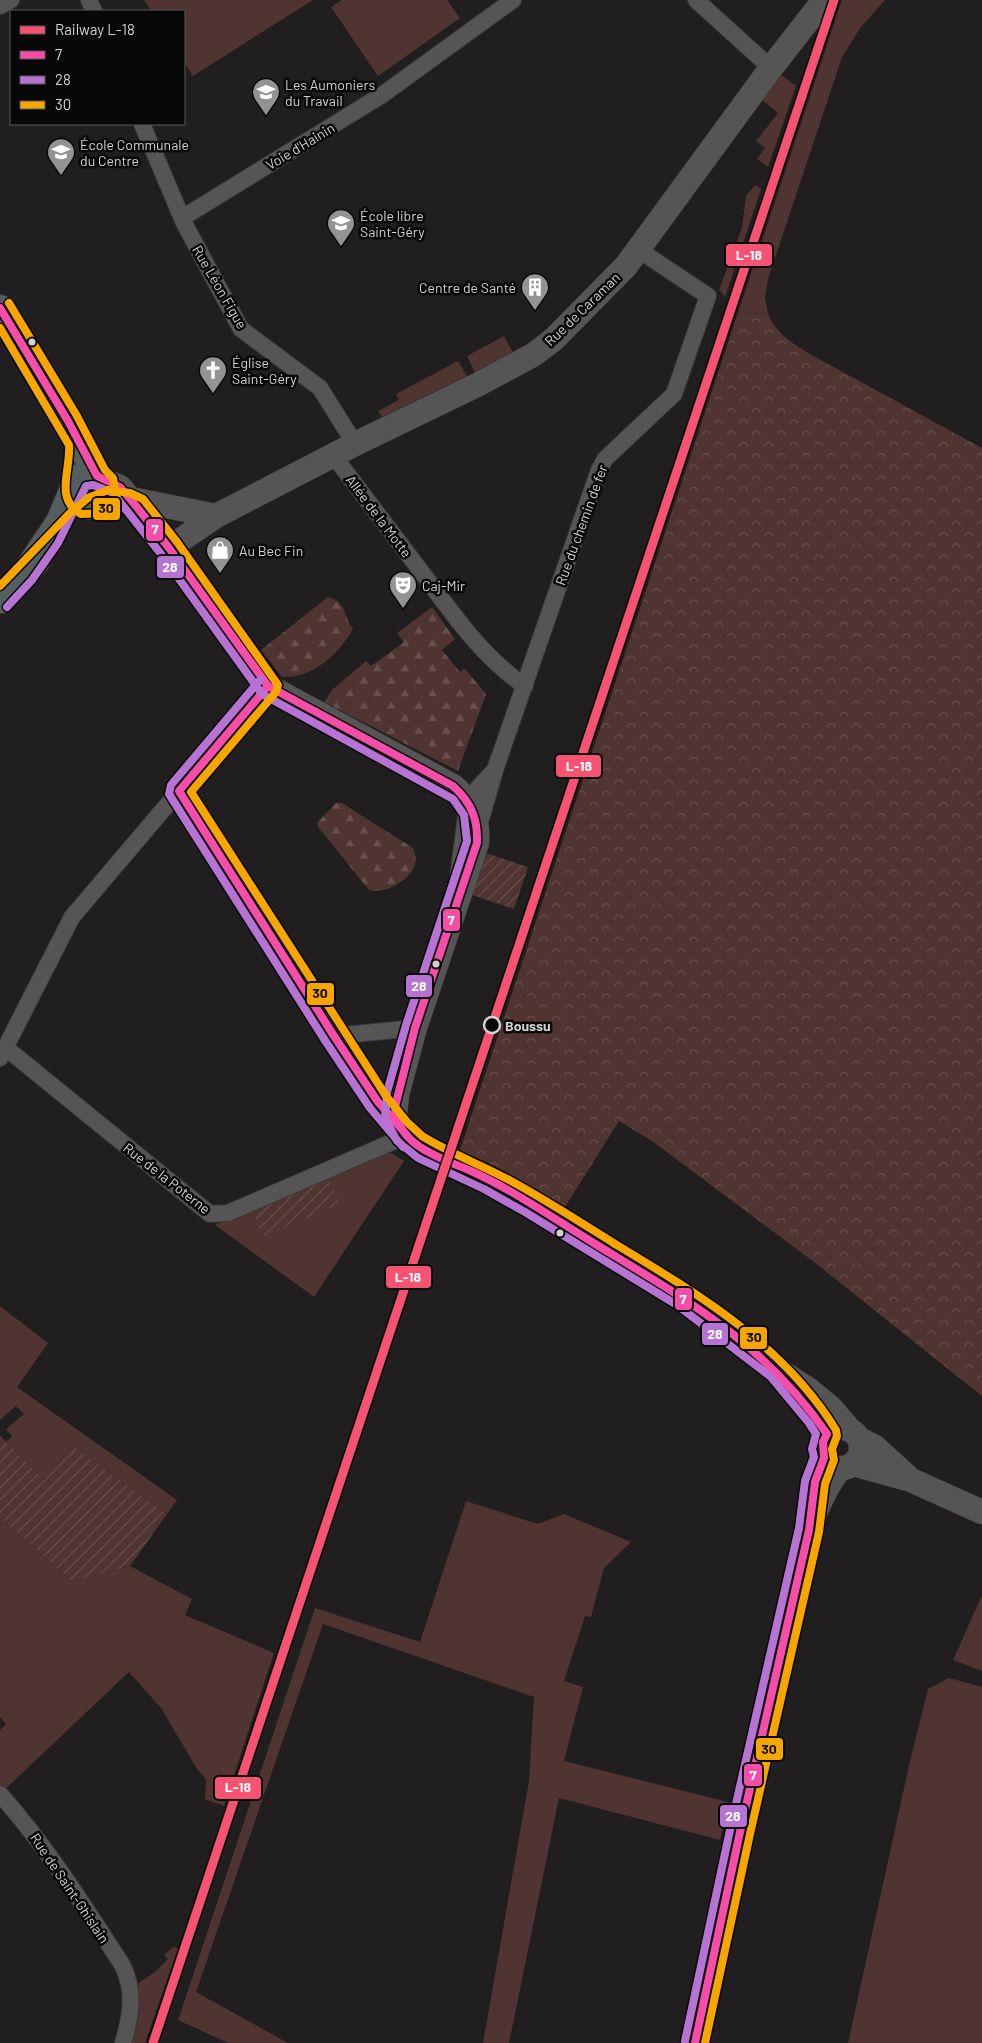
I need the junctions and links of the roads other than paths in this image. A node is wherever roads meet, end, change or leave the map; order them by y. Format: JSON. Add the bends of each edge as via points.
{"nodes":[{"id":1,"x":11,"y":0,"type":"edge"},
{"id":2,"x":513,"y":0,"type":"edge"},
{"id":3,"x":696,"y":0,"type":"edge"},
{"id":4,"x":823,"y":1,"type":"edge"},
{"id":5,"x":0,"y":6,"type":"edge"},
{"id":6,"x":771,"y":68,"type":"junction"},
{"id":7,"x":142,"y":125,"type":"edge"},
{"id":8,"x":182,"y":218,"type":"junction"},
{"id":9,"x":638,"y":250,"type":"junction"},
{"id":10,"x":0,"y":308,"type":"edge"},
{"id":11,"x":355,"y":444,"type":"junction"},
{"id":12,"x":334,"y":455,"type":"junction"},
{"id":13,"x":91,"y":489,"type":"junction"},
{"id":14,"x":133,"y":502,"type":"junction"},
{"id":15,"x":216,"y":516,"type":"junction"},
{"id":16,"x":169,"y":548,"type":"junction"},
{"id":17,"x":0,"y":600,"type":"edge"},
{"id":18,"x":268,"y":686,"type":"junction"},
{"id":19,"x":525,"y":686,"type":"junction"},
{"id":20,"x":496,"y":767,"type":"junction"},
{"id":21,"x":179,"y":792,"type":"junction"},
{"id":22,"x":466,"y":792,"type":"junction"},
{"id":23,"x":478,"y":831,"type":"junction"},
{"id":24,"x":458,"y":901,"type":"junction"},
{"id":25,"x":416,"y":1028,"type":"junction"},
{"id":26,"x":334,"y":1036,"type":"junction"},
{"id":27,"x":3,"y":1053,"type":"edge"},
{"id":28,"x":406,"y":1136,"type":"junction"},
{"id":29,"x":777,"y":1369,"type":"junction"},
{"id":30,"x":827,"y":1434,"type":"junction"},
{"id":31,"x":855,"y":1435,"type":"junction"},
{"id":32,"x":839,"y":1463,"type":"junction"},
{"id":33,"x":911,"y":1480,"type":"junction"},
{"id":34,"x":982,"y":1512,"type":"edge"},
{"id":35,"x":0,"y":1794,"type":"edge"},
{"id":36,"x":123,"y":2043,"type":"edge"},
{"id":37,"x":695,"y":2043,"type":"edge"}],
"edges":[{"from":1,"to":5,"type":"street"},
{"from":2,"to":8,"type":"street","name":"Voie d'Hainin","via":[[382,96]]},
{"from":3,"to":6,"type":"street"},
{"from":4,"to":6,"type":"street","name":"Rue de Caraman"},
{"from":6,"to":9,"type":"street","name":"Rue de Caraman"},
{"from":7,"to":8,"type":"street","name":"Rue Léon Figue"},
{"from":8,"to":11,"type":"street","name":"Rue Léon Figue","via":[[241,329],[320,388]]},
{"from":9,"to":11,"type":"street","name":"Rue de Caraman","via":[[570,325],[533,355]]},
{"from":9,"to":19,"type":"street","name":"Rue du chemin de fer","via":[[708,296],[674,394],[605,459],[599,470]]},
{"from":10,"to":13,"type":"main road","via":[[79,442],[80,460]]},
{"from":11,"to":12,"type":"street","name":"Rue de Caraman"},
{"from":12,"to":15,"type":"street","name":"Rue de Caraman"},
{"from":12,"to":19,"type":"street","name":"Allée de la Motte","via":[[491,659]]},
{"from":13,"to":14,"type":"street","via":[[117,484]]},
{"from":13,"to":17,"type":"main road","via":[[59,522],[24,574]]},
{"from":14,"to":15,"type":"street"},
{"from":14,"to":16,"type":"street"},
{"from":15,"to":16,"type":"street","name":"Rue de Caraman"},
{"from":16,"to":18,"type":"street"},
{"from":18,"to":21,"type":"street"},
{"from":18,"to":22,"type":"street"},
{"from":19,"to":20,"type":"street","name":"Rue du chemin de fer"},
{"from":20,"to":22,"type":"street"},
{"from":20,"to":23,"type":"street","name":"Rue du chemin de fer"},
{"from":21,"to":26,"type":"street"},
{"from":21,"to":27,"type":"street","via":[[72,917]]},
{"from":22,"to":23,"type":"street"},
{"from":22,"to":24,"type":"street"},
{"from":23,"to":24,"type":"street","via":[[474,855]]},
{"from":24,"to":25,"type":"street"},
{"from":25,"to":26,"type":"street"},
{"from":25,"to":28,"type":"street","via":[[395,1107],[395,1116]]},
{"from":26,"to":28,"type":"street","via":[[378,1102]]},
{"from":27,"to":28,"type":"street","name":"Rue de la Poterne","via":[[210,1214],[228,1212]]},
{"from":28,"to":29,"type":"street","via":[[423,1149],[530,1203],[683,1297]]},
{"from":29,"to":30,"type":"street"},
{"from":29,"to":31,"type":"street","via":[[823,1402]]},
{"from":30,"to":31,"type":"street","via":[[838,1428]]},
{"from":30,"to":32,"type":"street","via":[[822,1450]]},
{"from":31,"to":32,"type":"street","via":[[860,1452]]},
{"from":31,"to":33,"type":"street","via":[[874,1447]]},
{"from":32,"to":33,"type":"street"},
{"from":32,"to":37,"type":"street","via":[[809,1530]]},
{"from":33,"to":34,"type":"street"},
{"from":35,"to":36,"type":"street","name":"Rue de Saint-Ghislain","via":[[68,1881],[123,1966],[131,1988],[130,2014]]}]}
